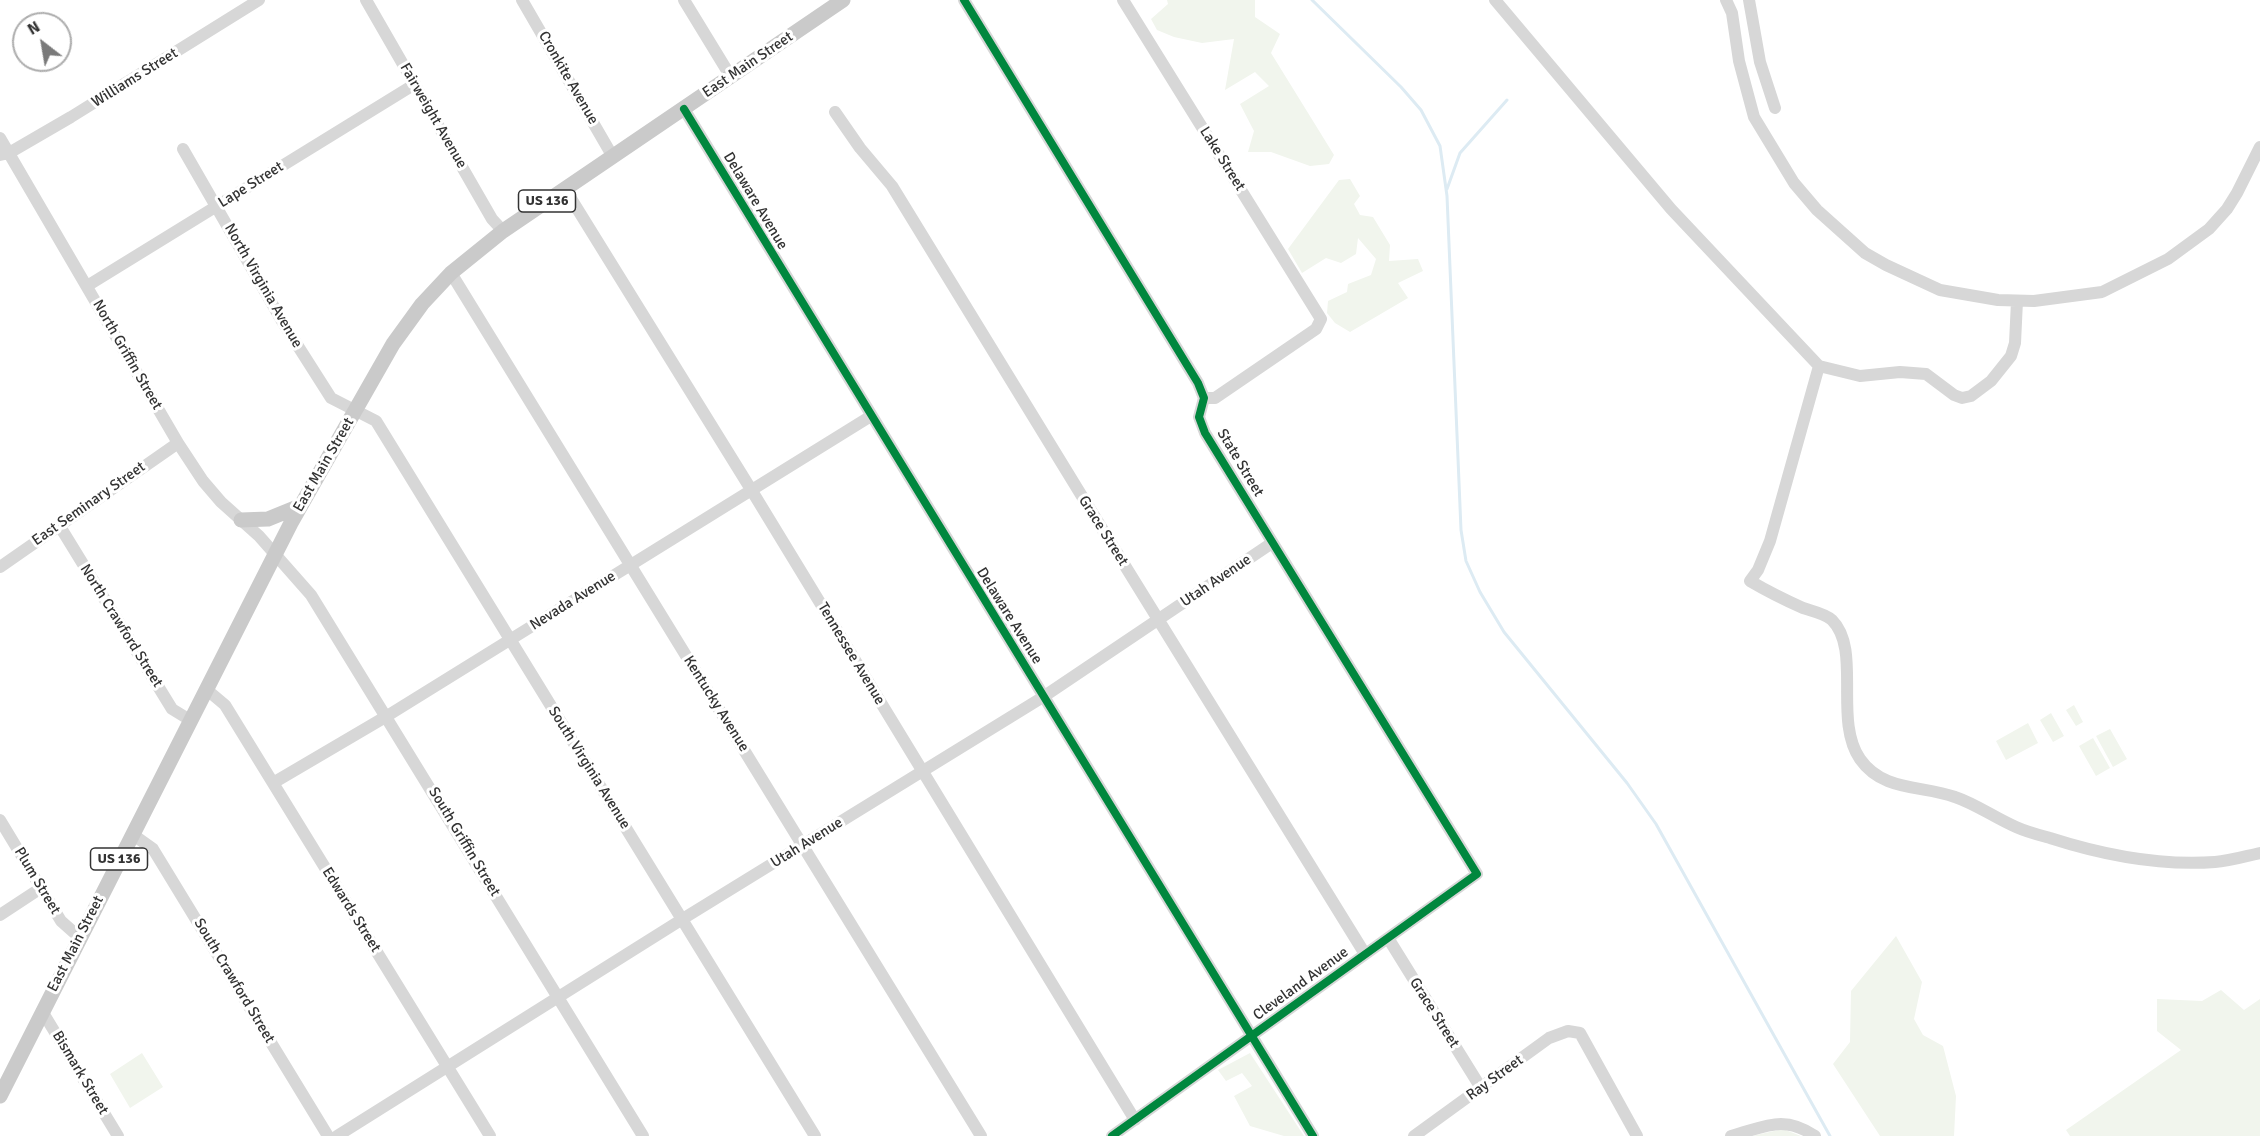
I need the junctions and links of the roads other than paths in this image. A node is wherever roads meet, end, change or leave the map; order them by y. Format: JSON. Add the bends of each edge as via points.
{"nodes":[{"id":1,"x":259,"y":0,"type":"edge"},
{"id":2,"x":366,"y":0,"type":"edge"},
{"id":3,"x":522,"y":0,"type":"edge"},
{"id":4,"x":684,"y":0,"type":"edge"},
{"id":5,"x":843,"y":0,"type":"edge"},
{"id":6,"x":964,"y":0,"type":"edge"},
{"id":7,"x":1123,"y":0,"type":"edge"},
{"id":8,"x":1495,"y":0,"type":"edge"},
{"id":9,"x":1503,"y":0,"type":"edge"},
{"id":10,"x":1726,"y":0,"type":"edge"},
{"id":11,"x":1749,"y":0,"type":"edge"},
{"id":12,"x":1509,"y":16,"type":"junction"},
{"id":13,"x":731,"y":77,"type":"junction"},
{"id":14,"x":415,"y":84,"type":"junction"},
{"id":15,"x":1775,"y":108,"type":"dead end"},
{"id":16,"x":684,"y":109,"type":"junction"},
{"id":17,"x":835,"y":112,"type":"dead end"},
{"id":18,"x":0,"y":138,"type":"edge"},
{"id":19,"x":2260,"y":147,"type":"edge"},
{"id":20,"x":183,"y":149,"type":"dead end"},
{"id":21,"x":4,"y":154,"type":"edge"},
{"id":22,"x":613,"y":157,"type":"junction"},
{"id":23,"x":565,"y":189,"type":"junction"},
{"id":24,"x":216,"y":206,"type":"junction"},
{"id":25,"x":503,"y":231,"type":"junction"},
{"id":26,"x":451,"y":273,"type":"junction"},
{"id":27,"x":87,"y":286,"type":"junction"},
{"id":28,"x":2017,"y":301,"type":"junction"},
{"id":29,"x":1819,"y":366,"type":"junction"},
{"id":30,"x":1204,"y":398,"type":"junction"},
{"id":31,"x":355,"y":410,"type":"junction"},
{"id":32,"x":871,"y":416,"type":"junction"},
{"id":33,"x":178,"y":443,"type":"junction"},
{"id":34,"x":752,"y":491,"type":"junction"},
{"id":35,"x":300,"y":506,"type":"junction"},
{"id":36,"x":241,"y":520,"type":"junction"},
{"id":37,"x":59,"y":525,"type":"junction"},
{"id":38,"x":1272,"y":543,"type":"junction"},
{"id":39,"x":275,"y":555,"type":"junction"},
{"id":40,"x":630,"y":564,"type":"junction"},
{"id":41,"x":0,"y":567,"type":"edge"},
{"id":42,"x":1158,"y":621,"type":"junction"},
{"id":43,"x":510,"y":639,"type":"junction"},
{"id":44,"x":206,"y":689,"type":"junction"},
{"id":45,"x":1043,"y":697,"type":"junction"},
{"id":46,"x":387,"y":716,"type":"junction"},
{"id":47,"x":190,"y":720,"type":"junction"},
{"id":48,"x":923,"y":772,"type":"junction"},
{"id":49,"x":273,"y":783,"type":"junction"},
{"id":50,"x":0,"y":820,"type":"edge"},
{"id":51,"x":132,"y":834,"type":"junction"},
{"id":52,"x":803,"y":845,"type":"junction"},
{"id":53,"x":2260,"y":854,"type":"edge"},
{"id":54,"x":1477,"y":874,"type":"joint"},
{"id":55,"x":41,"y":888,"type":"junction"},
{"id":56,"x":0,"y":915,"type":"edge"},
{"id":57,"x":682,"y":919,"type":"junction"},
{"id":58,"x":79,"y":938,"type":"junction"},
{"id":59,"x":1388,"y":938,"type":"junction"},
{"id":60,"x":1365,"y":954,"type":"junction"},
{"id":61,"x":559,"y":998,"type":"junction"},
{"id":62,"x":42,"y":1011,"type":"junction"},
{"id":63,"x":1250,"y":1037,"type":"junction"},
{"id":64,"x":447,"y":1066,"type":"junction"},
{"id":65,"x":1481,"y":1088,"type":"junction"},
{"id":66,"x":0,"y":1095,"type":"edge"},
{"id":67,"x":1135,"y":1119,"type":"junction"},
{"id":68,"x":1114,"y":1135,"type":"edge"},
{"id":69,"x":118,"y":1136,"type":"edge"},
{"id":70,"x":328,"y":1136,"type":"edge"},
{"id":71,"x":337,"y":1136,"type":"edge"},
{"id":72,"x":490,"y":1136,"type":"edge"},
{"id":73,"x":643,"y":1136,"type":"edge"},
{"id":74,"x":815,"y":1136,"type":"edge"},
{"id":75,"x":981,"y":1136,"type":"edge"},
{"id":76,"x":1313,"y":1136,"type":"edge"},
{"id":77,"x":1414,"y":1136,"type":"edge"},
{"id":78,"x":1637,"y":1136,"type":"edge"},
{"id":79,"x":1731,"y":1136,"type":"edge"},
{"id":80,"x":1815,"y":1136,"type":"edge"}],
"edges":[{"from":1,"to":21,"type":"street","name":"Williams Street"},
{"from":2,"to":14,"type":"street","name":"Fairweight Avenue"},
{"from":3,"to":22,"type":"street","name":"Cronkite Avenue"},
{"from":4,"to":13,"type":"street"},
{"from":5,"to":13,"type":"main road","name":"East Main Street","number":"US 136"},
{"from":6,"to":30,"type":"street","name":"State Street"},
{"from":7,"to":30,"type":"street","name":"Lake Street","via":[[1321,319],[1316,329],[1215,398]]},
{"from":8,"to":12,"type":"street"},
{"from":9,"to":12,"type":"street"},
{"from":10,"to":28,"type":"street","via":[[1732,12],[1738,61],[1754,117],[1794,183],[1817,210],[1865,252],[1940,290]]},
{"from":11,"to":15,"type":"street","via":[[1760,62]]},
{"from":12,"to":29,"type":"street","via":[[1671,209]]},
{"from":13,"to":16,"type":"main road","name":"East Main Street","number":"US 136"},
{"from":14,"to":24,"type":"street","name":"Lape Street"},
{"from":14,"to":25,"type":"street","name":"Fairweight Avenue","via":[[492,219]]},
{"from":16,"to":22,"type":"main road","name":"East Main Street","number":"US 136"},
{"from":16,"to":32,"type":"street","name":"Delaware Avenue"},
{"from":17,"to":42,"type":"street","name":"Grace Street","via":[[892,186]]},
{"from":18,"to":21,"type":"street","name":"North Griffin Street"},
{"from":19,"to":28,"type":"street","via":[[2227,209],[2209,229],[2168,260],[2102,292]]},
{"from":20,"to":24,"type":"street","name":"North Virginia Avenue"},
{"from":21,"to":27,"type":"street","name":"North Griffin Street"},
{"from":22,"to":23,"type":"main road","name":"East Main Street","number":"US 136"},
{"from":23,"to":25,"type":"main road","name":"East Main Street","number":"US 136"},
{"from":23,"to":34,"type":"street","name":"Tennessee Avenue"},
{"from":24,"to":27,"type":"street","name":"Lape Street"},
{"from":24,"to":31,"type":"street","name":"North Virginia Avenue","via":[[326,391],[331,398]]},
{"from":25,"to":26,"type":"main road","name":"East Main Street","number":"US 136"},
{"from":26,"to":31,"type":"main road","name":"East Main Street","number":"US 136","via":[[404,327]]},
{"from":26,"to":40,"type":"street","name":"Kentucky Avenue"},
{"from":27,"to":33,"type":"street","name":"North Griffin Street"},
{"from":28,"to":29,"type":"street","via":[[2011,356],[1991,381],[1971,396],[1954,395],[1926,374],[1860,376]]},
{"from":29,"to":53,"type":"street","via":[[1770,541],[1750,581],[1831,618],[1839,629],[1845,644],[1848,725],[1861,761],[1890,783],[1954,797],[2017,828],[2097,852],[2154,861],[2216,862]]},
{"from":30,"to":38,"type":"street","name":"State Street","via":[[1199,417],[1205,433]]},
{"from":31,"to":35,"type":"main road","name":"East Main Street","number":"US 136"},
{"from":31,"to":43,"type":"street","name":"South Virginia Avenue","via":[[376,421]]},
{"from":32,"to":34,"type":"street","name":"Nevada Avenue"},
{"from":32,"to":45,"type":"street","name":"Delaware Avenue"},
{"from":33,"to":36,"type":"street","name":"North Griffin Street","via":[[203,482]]},
{"from":33,"to":37,"type":"street","name":"East Seminary Street"},
{"from":34,"to":40,"type":"street","name":"Nevada Avenue"},
{"from":34,"to":48,"type":"street","name":"Tennessee Avenue"},
{"from":35,"to":36,"type":"main road","via":[[268,519]]},
{"from":35,"to":39,"type":"main road","name":"East Main Street","number":"US 136"},
{"from":36,"to":39,"type":"street","name":"North Griffin Street"},
{"from":37,"to":41,"type":"street","name":"East Seminary Street"},
{"from":37,"to":47,"type":"street","name":"North Crawford Street","via":[[172,709]]},
{"from":38,"to":42,"type":"street","name":"Utah Avenue"},
{"from":38,"to":54,"type":"street","name":"State Street"},
{"from":39,"to":44,"type":"main road","name":"East Main Street","number":"US 136"},
{"from":39,"to":46,"type":"street","name":"South Griffin Street","via":[[311,595]]},
{"from":40,"to":43,"type":"street","name":"Nevada Avenue"},
{"from":40,"to":52,"type":"street","name":"Kentucky Avenue"},
{"from":42,"to":45,"type":"street","name":"Utah Avenue"},
{"from":42,"to":60,"type":"street","name":"Grace Street"},
{"from":43,"to":46,"type":"street","name":"Nevada Avenue"},
{"from":43,"to":57,"type":"street","name":"South Virginia Avenue"},
{"from":44,"to":47,"type":"main road","name":"East Main Street","number":"US 136"},
{"from":44,"to":49,"type":"street","name":"Edwards Street","via":[[225,705]]},
{"from":45,"to":48,"type":"street","name":"Utah Avenue"},
{"from":45,"to":63,"type":"street","name":"Delaware Avenue"},
{"from":46,"to":49,"type":"street","name":"Nevada Avenue"},
{"from":46,"to":61,"type":"street","name":"South Griffin Street"},
{"from":47,"to":51,"type":"main road","name":"East Main Street","number":"US 136"},
{"from":48,"to":52,"type":"street","name":"Utah Avenue"},
{"from":48,"to":67,"type":"street","name":"Tennessee Avenue"},
{"from":49,"to":64,"type":"street","name":"Edwards Street"},
{"from":50,"to":55,"type":"street","name":"Plum Street"},
{"from":51,"to":58,"type":"main road","name":"East Main Street","number":"US 136"},
{"from":51,"to":70,"type":"street","name":"South Crawford Street","via":[[153,849]]},
{"from":52,"to":57,"type":"street","name":"Utah Avenue"},
{"from":52,"to":75,"type":"street","name":"Kentucky Avenue"},
{"from":54,"to":59,"type":"street","name":"Cleveland Avenue"},
{"from":55,"to":56,"type":"street"},
{"from":55,"to":58,"type":"street","name":"Plum Street","via":[[61,921]]},
{"from":57,"to":61,"type":"street","name":"Utah Avenue"},
{"from":57,"to":74,"type":"street","name":"South Virginia Avenue"},
{"from":58,"to":62,"type":"main road","name":"East Main Street","number":"US 136"},
{"from":59,"to":60,"type":"street","name":"Cleveland Avenue"},
{"from":59,"to":65,"type":"street","name":"Grace Street"},
{"from":60,"to":63,"type":"street","name":"Cleveland Avenue"},
{"from":61,"to":64,"type":"street","name":"Utah Avenue"},
{"from":61,"to":73,"type":"street","name":"South Griffin Street"},
{"from":62,"to":66,"type":"main road","name":"East Main Street","number":"US 136"},
{"from":62,"to":69,"type":"street","name":"Bismark Street"},
{"from":63,"to":67,"type":"street","name":"Cleveland Avenue"},
{"from":63,"to":76,"type":"street","name":"Delaware Avenue"},
{"from":64,"to":71,"type":"street","name":"Utah Avenue"},
{"from":64,"to":72,"type":"street","name":"Edwards Street"},
{"from":65,"to":77,"type":"street","name":"Ray Street"},
{"from":65,"to":78,"type":"street","name":"Ray Street","via":[[1549,1038],[1568,1031],[1580,1033]]},
{"from":67,"to":68,"type":"street","name":"Cleveland Avenue"},
{"from":79,"to":80,"type":"street","via":[[1785,1122]]}]}
